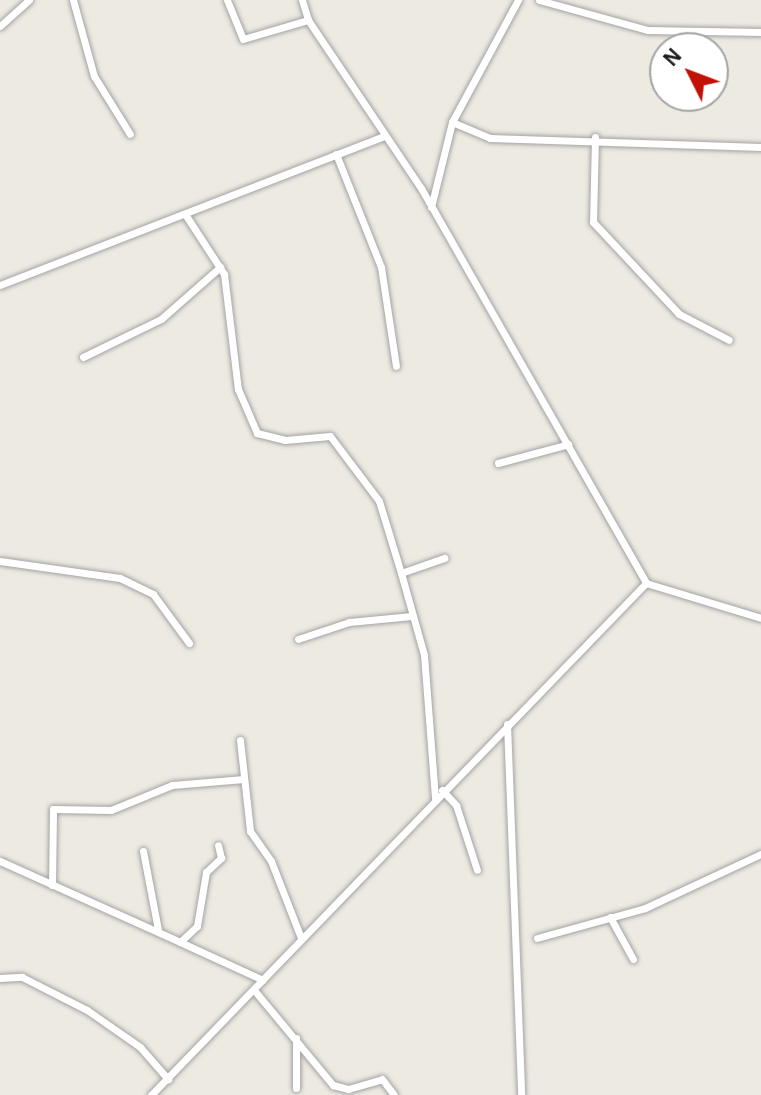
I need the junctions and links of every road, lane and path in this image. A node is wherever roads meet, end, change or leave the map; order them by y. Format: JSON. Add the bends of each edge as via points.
{"nodes":[{"id":1,"x":29,"y":0,"type":"edge"},
{"id":2,"x":73,"y":0,"type":"edge"},
{"id":3,"x":227,"y":0,"type":"edge"},
{"id":4,"x":302,"y":0,"type":"edge"},
{"id":5,"x":518,"y":0,"type":"edge"},
{"id":6,"x":539,"y":0,"type":"edge"},
{"id":7,"x":308,"y":20,"type":"junction"},
{"id":8,"x":0,"y":26,"type":"edge"},
{"id":9,"x":761,"y":32,"type":"edge"},
{"id":10,"x":452,"y":122,"type":"junction"},
{"id":11,"x":130,"y":134,"type":"dead end"},
{"id":12,"x":385,"y":136,"type":"junction"},
{"id":13,"x":595,"y":137,"type":"junction"},
{"id":14,"x":761,"y":147,"type":"edge"},
{"id":15,"x":336,"y":154,"type":"junction"},
{"id":16,"x":431,"y":209,"type":"junction"},
{"id":17,"x":185,"y":214,"type":"junction"},
{"id":18,"x":220,"y":267,"type":"junction"},
{"id":19,"x":0,"y":285,"type":"edge"},
{"id":20,"x":729,"y":340,"type":"dead end"},
{"id":21,"x":83,"y":357,"type":"dead end"},
{"id":22,"x":396,"y":366,"type":"dead end"},
{"id":23,"x":569,"y":444,"type":"junction"},
{"id":24,"x":498,"y":463,"type":"dead end"},
{"id":25,"x":444,"y":558,"type":"dead end"},
{"id":26,"x":0,"y":561,"type":"edge"},
{"id":27,"x":401,"y":573,"type":"junction"},
{"id":28,"x":646,"y":583,"type":"junction"},
{"id":29,"x":412,"y":616,"type":"junction"},
{"id":30,"x":761,"y":618,"type":"edge"},
{"id":31,"x":298,"y":639,"type":"dead end"},
{"id":32,"x":189,"y":643,"type":"dead end"},
{"id":33,"x":507,"y":724,"type":"junction"},
{"id":34,"x":240,"y":740,"type":"dead end"},
{"id":35,"x":244,"y":779,"type":"junction"},
{"id":36,"x":442,"y":790,"type":"junction"},
{"id":37,"x":435,"y":801,"type":"junction"},
{"id":38,"x":218,"y":845,"type":"dead end"},
{"id":39,"x":143,"y":851,"type":"dead end"},
{"id":40,"x":761,"y":854,"type":"edge"},
{"id":41,"x":0,"y":861,"type":"edge"},
{"id":42,"x":477,"y":870,"type":"dead end"},
{"id":43,"x":52,"y":885,"type":"junction"},
{"id":44,"x":610,"y":917,"type":"junction"},
{"id":45,"x":158,"y":930,"type":"junction"},
{"id":46,"x":301,"y":938,"type":"junction"},
{"id":47,"x":537,"y":938,"type":"dead end"},
{"id":48,"x":180,"y":942,"type":"junction"},
{"id":49,"x":633,"y":959,"type":"dead end"},
{"id":50,"x":0,"y":978,"type":"edge"},
{"id":51,"x":263,"y":980,"type":"junction"},
{"id":52,"x":254,"y":990,"type":"junction"},
{"id":53,"x":296,"y":1038,"type":"junction"},
{"id":54,"x":168,"y":1079,"type":"junction"},
{"id":55,"x":296,"y":1088,"type":"dead end"},
{"id":56,"x":151,"y":1095,"type":"edge"},
{"id":57,"x":394,"y":1095,"type":"edge"},
{"id":58,"x":521,"y":1095,"type":"edge"}],
"edges":[{"from":1,"to":8,"type":"street"},
{"from":2,"to":11,"type":"street","via":[[94,76]]},
{"from":3,"to":7,"type":"street","via":[[243,39]]},
{"from":4,"to":7,"type":"street"},
{"from":5,"to":10,"type":"street"},
{"from":6,"to":9,"type":"street","via":[[648,30]]},
{"from":7,"to":12,"type":"street"},
{"from":10,"to":13,"type":"street","via":[[490,138]]},
{"from":10,"to":16,"type":"street"},
{"from":12,"to":15,"type":"street"},
{"from":12,"to":16,"type":"street"},
{"from":13,"to":14,"type":"street"},
{"from":13,"to":20,"type":"street","via":[[593,222],[679,314]]},
{"from":15,"to":17,"type":"street"},
{"from":15,"to":22,"type":"street","via":[[381,267]]},
{"from":16,"to":23,"type":"street"},
{"from":17,"to":18,"type":"street"},
{"from":17,"to":19,"type":"street"},
{"from":18,"to":21,"type":"street","via":[[161,319]]},
{"from":18,"to":27,"type":"street","via":[[238,389],[253,427],[285,440],[330,436],[349,470],[379,501]]},
{"from":23,"to":24,"type":"street"},
{"from":23,"to":28,"type":"street"},
{"from":25,"to":27,"type":"street"},
{"from":26,"to":32,"type":"street","via":[[120,578],[153,594]]},
{"from":27,"to":29,"type":"street"},
{"from":28,"to":30,"type":"street"},
{"from":28,"to":33,"type":"street"},
{"from":29,"to":31,"type":"street","via":[[340,624]]},
{"from":29,"to":37,"type":"street","via":[[429,689]]},
{"from":33,"to":36,"type":"street"},
{"from":33,"to":58,"type":"street"},
{"from":34,"to":35,"type":"street"},
{"from":35,"to":43,"type":"street","via":[[172,785],[162,796],[134,795],[111,810],[53,809]]},
{"from":35,"to":46,"type":"street","via":[[250,831],[271,861]]},
{"from":36,"to":37,"type":"street"},
{"from":36,"to":42,"type":"street","via":[[456,805]]},
{"from":37,"to":46,"type":"street"},
{"from":38,"to":48,"type":"street","via":[[221,858],[206,872],[197,926]]},
{"from":39,"to":45,"type":"street"},
{"from":40,"to":44,"type":"street"},
{"from":41,"to":43,"type":"street"},
{"from":43,"to":45,"type":"street"},
{"from":44,"to":47,"type":"street"},
{"from":44,"to":49,"type":"street"},
{"from":45,"to":48,"type":"street"},
{"from":46,"to":51,"type":"street"},
{"from":48,"to":51,"type":"street"},
{"from":50,"to":54,"type":"street","via":[[22,977],[87,1010],[140,1047]]},
{"from":51,"to":52,"type":"street"},
{"from":52,"to":53,"type":"street"},
{"from":52,"to":54,"type":"street"},
{"from":53,"to":55,"type":"street"},
{"from":53,"to":57,"type":"street","via":[[339,1089],[372,1077]]},
{"from":54,"to":56,"type":"street"}]}
